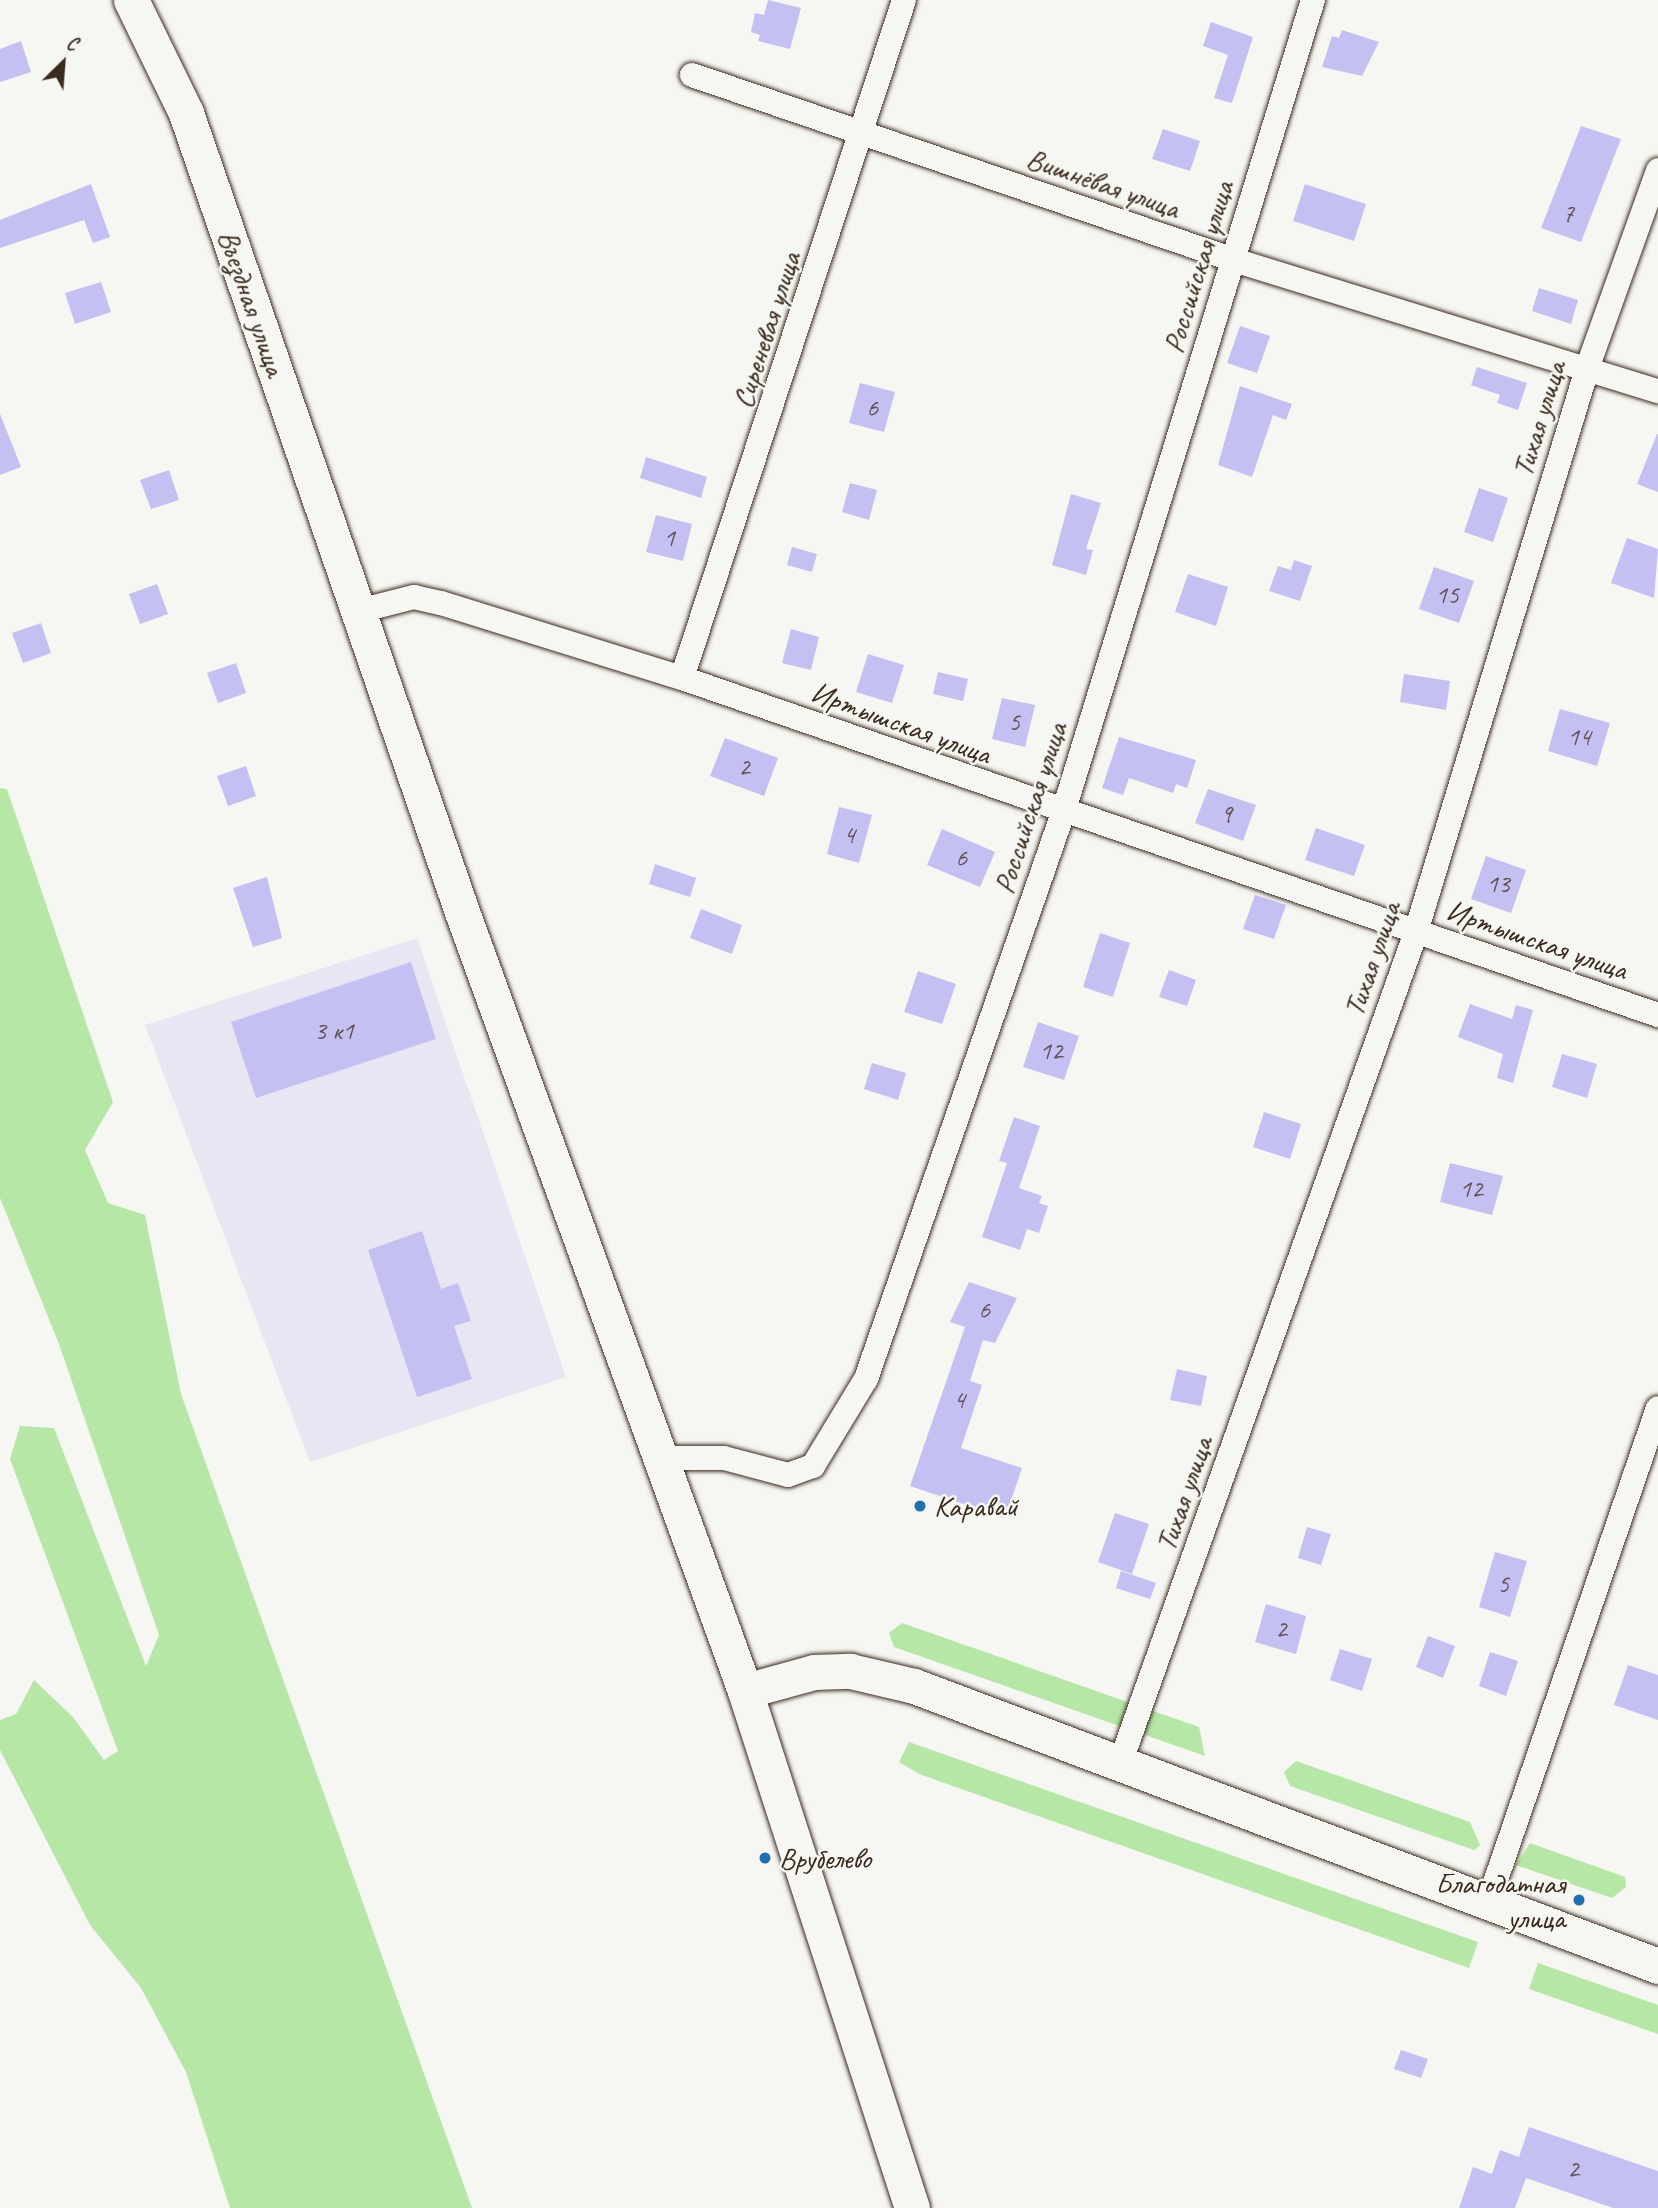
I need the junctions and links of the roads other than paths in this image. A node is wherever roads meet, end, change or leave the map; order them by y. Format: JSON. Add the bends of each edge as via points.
{"nodes":[{"id":1,"x":131,"y":0,"type":"edge"},
{"id":2,"x":904,"y":0,"type":"edge"},
{"id":3,"x":1313,"y":0,"type":"edge"},
{"id":4,"x":692,"y":75,"type":"dead end"},
{"id":5,"x":864,"y":135,"type":"junction"},
{"id":6,"x":1658,"y":170,"type":"edge"},
{"id":7,"x":1234,"y":260,"type":"junction"},
{"id":8,"x":1587,"y":366,"type":"junction"},
{"id":9,"x":1658,"y":391,"type":"edge"},
{"id":10,"x":359,"y":611,"type":"junction"},
{"id":11,"x":682,"y":678,"type":"junction"},
{"id":12,"x":1063,"y":813,"type":"junction"},
{"id":13,"x":1416,"y":932,"type":"junction"},
{"id":14,"x":1658,"y":1014,"type":"edge"},
{"id":15,"x":1658,"y":1408,"type":"edge"},
{"id":16,"x":657,"y":1458,"type":"junction"},
{"id":17,"x":745,"y":1691,"type":"junction"},
{"id":18,"x":1121,"y":1760,"type":"junction"},
{"id":19,"x":1488,"y":1903,"type":"junction"},
{"id":20,"x":1658,"y":1966,"type":"edge"},
{"id":21,"x":912,"y":2208,"type":"edge"}],
"edges":[{"from":1,"to":10,"type":"street","name":"Въездная улица","via":[[186,113]]},
{"from":2,"to":5,"type":"street","name":"Сиреневая улица"},
{"from":3,"to":7,"type":"street","name":"Российская улица"},
{"from":4,"to":5,"type":"street","name":"Вишнёвая улица"},
{"from":5,"to":7,"type":"street","name":"Вишнёвая улица"},
{"from":5,"to":11,"type":"street","name":"Сиреневая улица"},
{"from":6,"to":8,"type":"street","name":"Тихая улица"},
{"from":7,"to":8,"type":"street","name":"Вишнёвая улица"},
{"from":7,"to":12,"type":"street","name":"Российская улица"},
{"from":8,"to":9,"type":"street","name":"Вишнёвая улица"},
{"from":8,"to":13,"type":"street","name":"Тихая улица"},
{"from":10,"to":11,"type":"street","name":"Иртышская улица","via":[[414,597]]},
{"from":10,"to":16,"type":"street","name":"Въездная улица"},
{"from":11,"to":12,"type":"street","name":"Иртышская улица"},
{"from":12,"to":13,"type":"street","name":"Иртышская улица"},
{"from":12,"to":16,"type":"street","name":"Российская улица","via":[[866,1380],[813,1466],[788,1475],[724,1458]]},
{"from":13,"to":14,"type":"street","name":"Иртышская улица"},
{"from":13,"to":18,"type":"street","name":"Тихая улица"},
{"from":15,"to":19,"type":"street"},
{"from":16,"to":17,"type":"street","name":"Въездная улица"},
{"from":17,"to":18,"type":"street","via":[[783,1677],[850,1671],[914,1686]]},
{"from":17,"to":21,"type":"street","name":"Въездная улица"},
{"from":18,"to":19,"type":"street"},
{"from":19,"to":20,"type":"street"}]}
